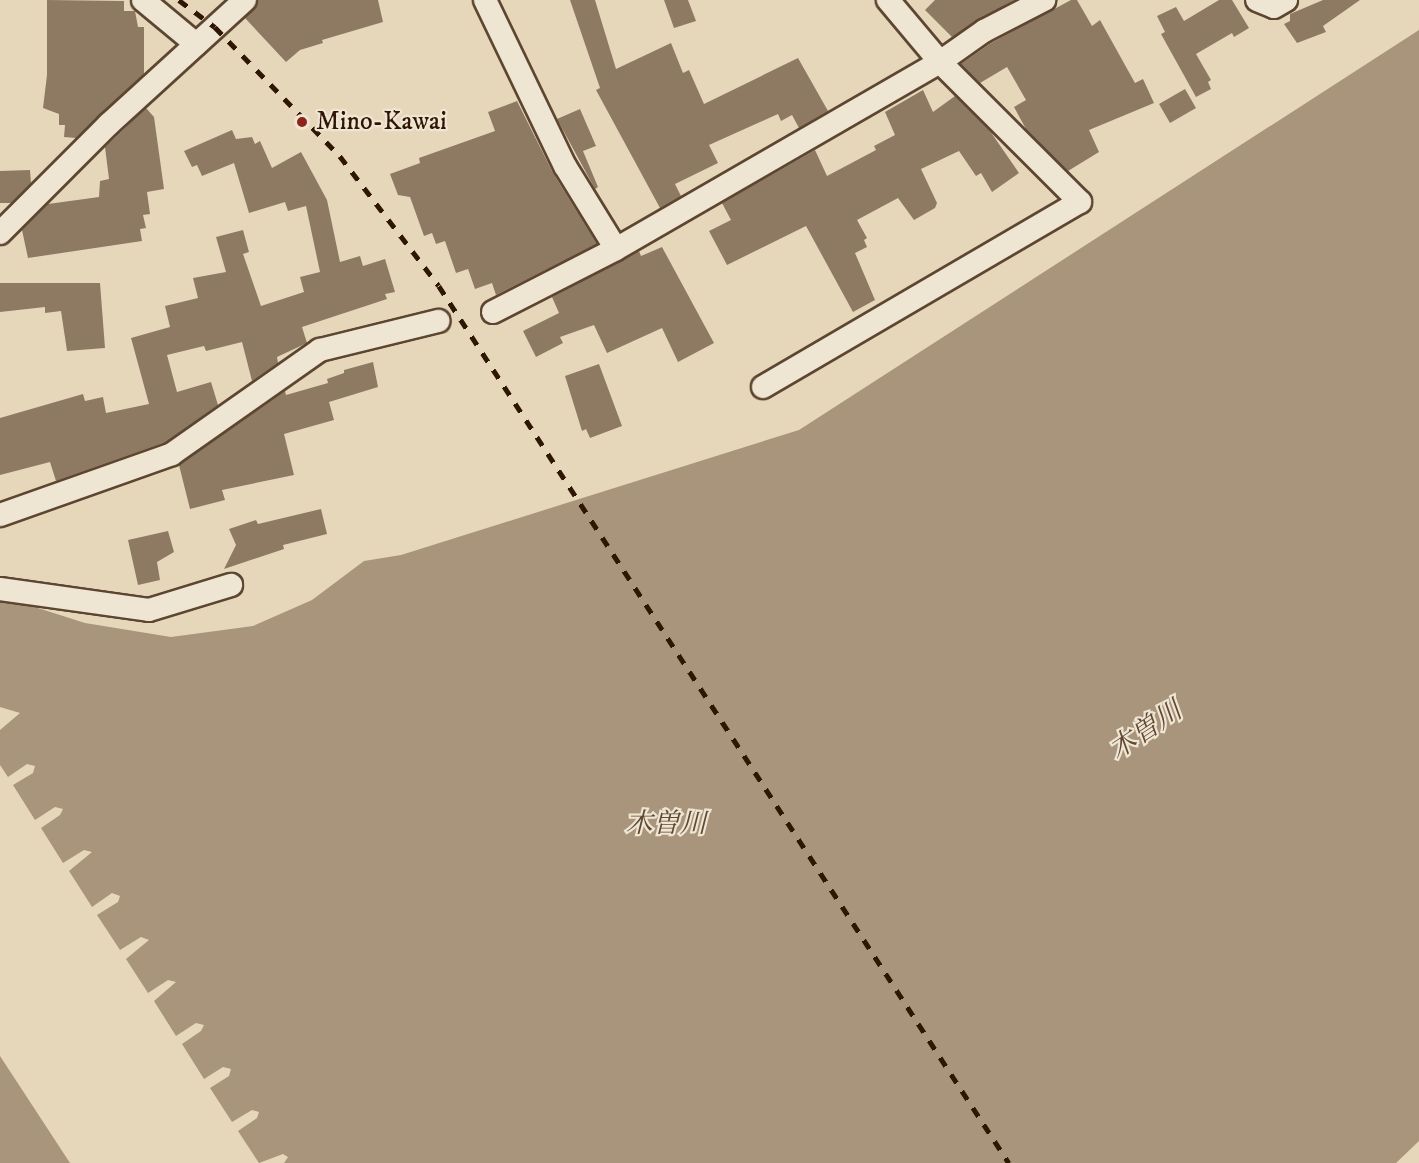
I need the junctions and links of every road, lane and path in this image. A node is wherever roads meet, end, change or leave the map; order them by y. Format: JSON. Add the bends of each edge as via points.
{"nodes":[{"id":1,"x":143,"y":0,"type":"edge"},
{"id":2,"x":245,"y":0,"type":"edge"},
{"id":3,"x":485,"y":0,"type":"edge"},
{"id":4,"x":888,"y":0,"type":"edge"},
{"id":5,"x":1044,"y":0,"type":"edge"},
{"id":6,"x":1257,"y":0,"type":"edge"},
{"id":7,"x":1286,"y":0,"type":"edge"},
{"id":8,"x":196,"y":44,"type":"junction"},
{"id":9,"x":939,"y":62,"type":"junction"},
{"id":10,"x":0,"y":233,"type":"edge"},
{"id":11,"x":616,"y":249,"type":"junction"},
{"id":12,"x":493,"y":312,"type":"dead end"},
{"id":13,"x":438,"y":321,"type":"dead end"},
{"id":14,"x":763,"y":387,"type":"dead end"},
{"id":15,"x":0,"y":515,"type":"edge"},
{"id":16,"x":231,"y":585,"type":"dead end"},
{"id":17,"x":0,"y":589,"type":"edge"}],
"edges":[{"from":1,"to":8,"type":"street"},
{"from":2,"to":8,"type":"street"},
{"from":3,"to":11,"type":"street","via":[[565,166]]},
{"from":4,"to":9,"type":"street"},
{"from":5,"to":9,"type":"street","via":[[984,31]]},
{"from":6,"to":7,"type":"street","via":[[1274,7]]},
{"from":8,"to":10,"type":"street"},
{"from":9,"to":11,"type":"street"},
{"from":9,"to":14,"type":"street","via":[[1080,202]]},
{"from":11,"to":12,"type":"street"},
{"from":13,"to":15,"type":"street","via":[[320,350],[172,454]]},
{"from":16,"to":17,"type":"street","via":[[149,610]]}]}
